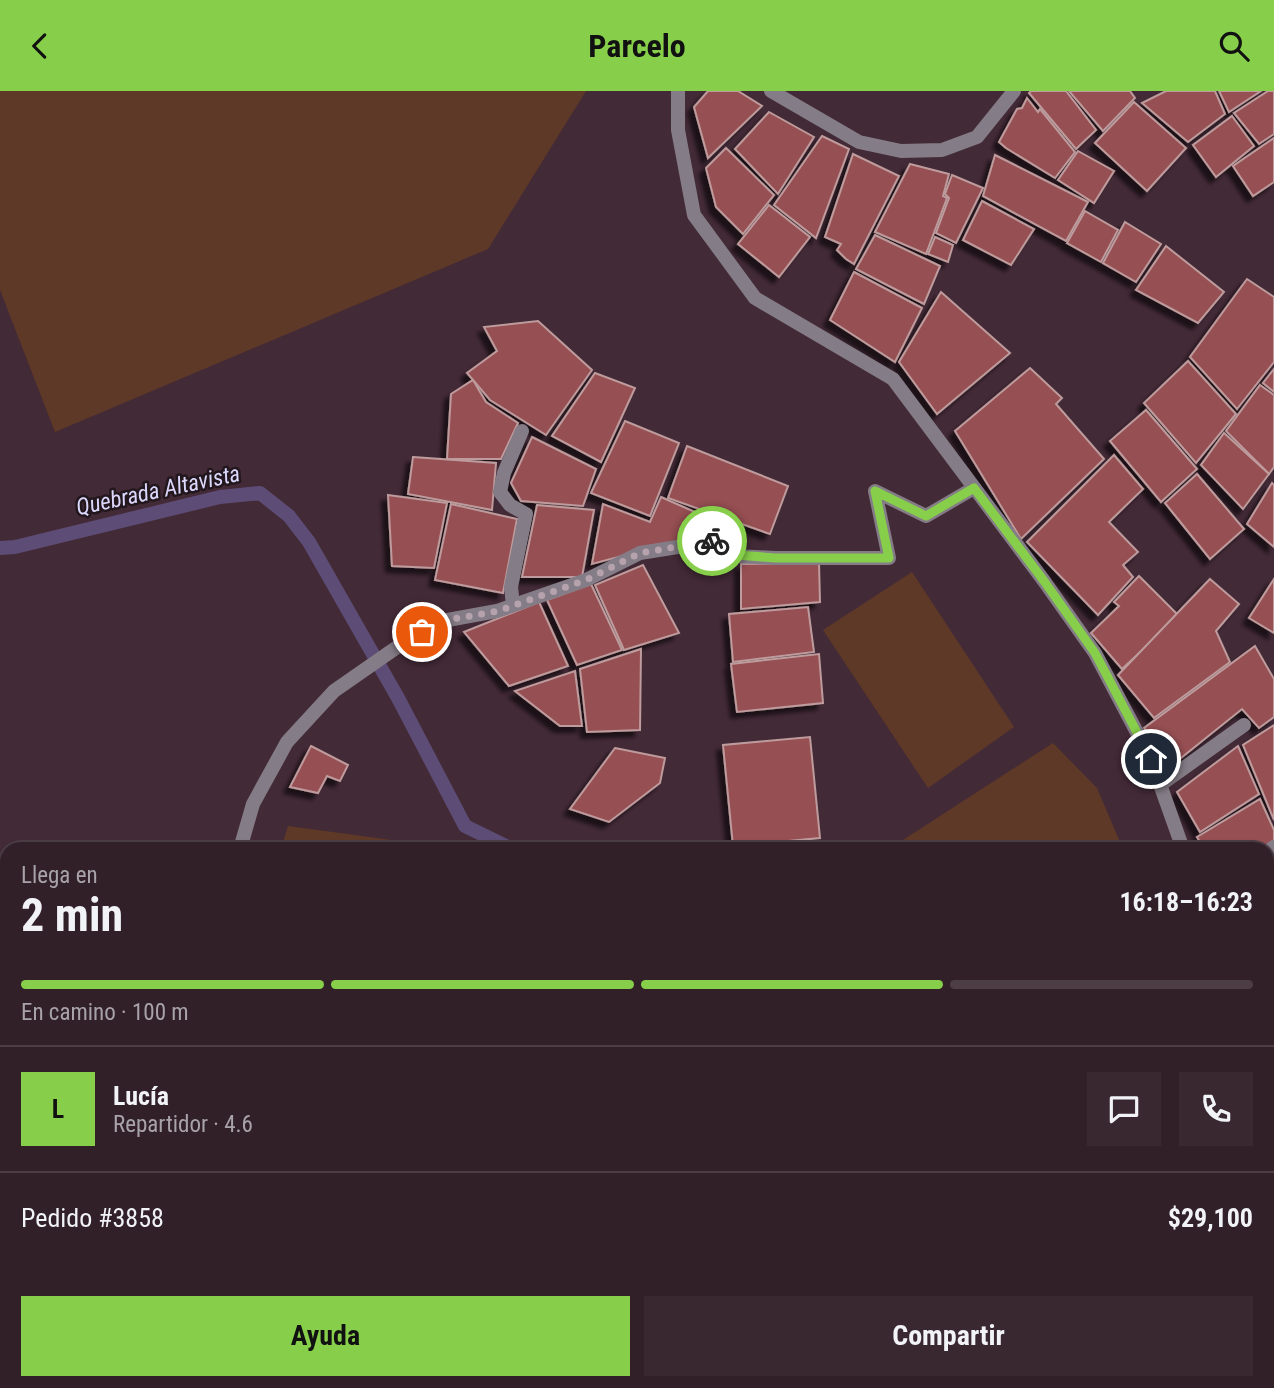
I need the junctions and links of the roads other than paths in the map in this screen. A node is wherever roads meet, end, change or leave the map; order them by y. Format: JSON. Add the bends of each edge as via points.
{"nodes":[{"id":1,"x":678,"y":91,"type":"edge"},
{"id":2,"x":771,"y":91,"type":"edge"},
{"id":3,"x":1014,"y":91,"type":"edge"},
{"id":4,"x":522,"y":431,"type":"dead end"},
{"id":5,"x":974,"y":488,"type":"junction"},
{"id":6,"x":513,"y":605,"type":"junction"},
{"id":7,"x":1244,"y":725,"type":"dead end"},
{"id":8,"x":1160,"y":785,"type":"junction"},
{"id":9,"x":242,"y":842,"type":"edge"},
{"id":10,"x":1180,"y":842,"type":"edge"}],
"edges":[{"from":1,"to":5,"type":"street","via":[[678,130],[694,215],[755,299],[893,379]]},
{"from":2,"to":3,"type":"street","via":[[859,142],[901,151],[942,150],[977,137]]},
{"from":4,"to":6,"type":"street","via":[[500,492],[526,514],[511,587]]},
{"from":5,"to":6,"type":"street","via":[[926,516],[875,491],[889,558],[737,555],[715,541],[640,553],[586,580]]},
{"from":5,"to":8,"type":"street","via":[[1095,653]]},
{"from":6,"to":9,"type":"street","via":[[442,621],[334,691],[287,742],[253,804]]},
{"from":7,"to":8,"type":"street"},
{"from":8,"to":10,"type":"street"}]}
